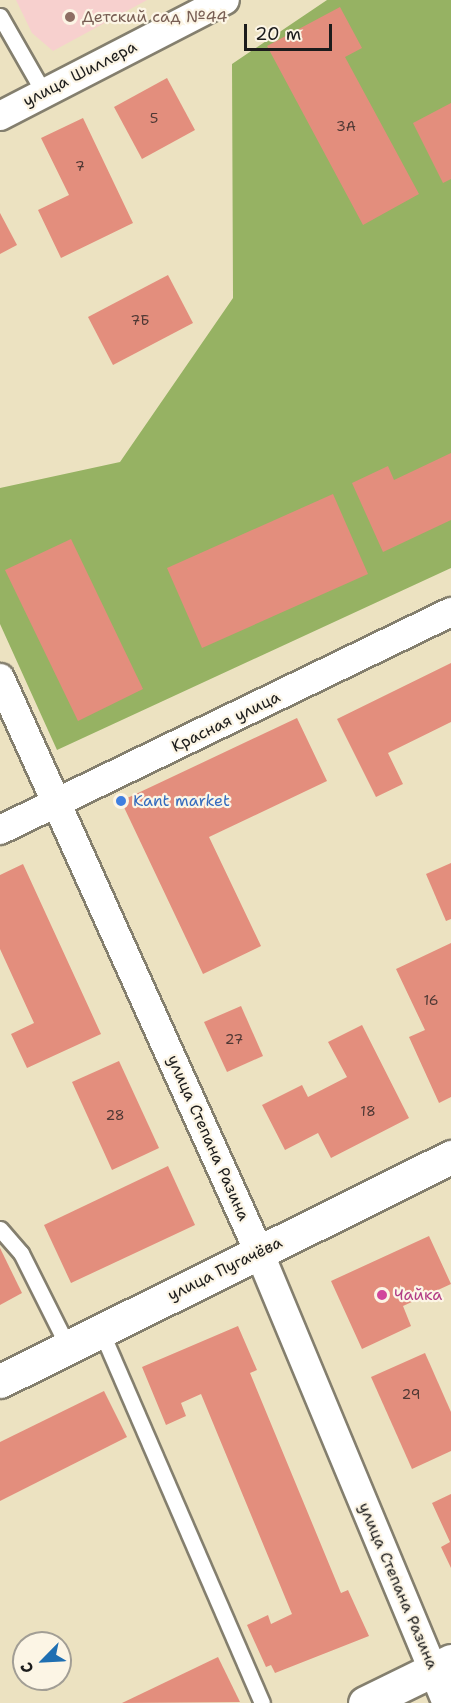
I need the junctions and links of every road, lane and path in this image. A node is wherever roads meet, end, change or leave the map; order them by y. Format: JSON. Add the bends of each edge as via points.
{"nodes":[{"id":1,"x":225,"y":0,"type":"edge"},
{"id":2,"x":0,"y":16,"type":"edge"},
{"id":3,"x":44,"y":93,"type":"junction"},
{"id":4,"x":0,"y":116,"type":"edge"},
{"id":5,"x":451,"y":612,"type":"edge"},
{"id":6,"x":0,"y":678,"type":"edge"},
{"id":7,"x":59,"y":803,"type":"junction"},
{"id":8,"x":0,"y":830,"type":"edge"},
{"id":9,"x":451,"y":1157,"type":"edge"},
{"id":10,"x":0,"y":1229,"type":"edge"},
{"id":11,"x":259,"y":1252,"type":"junction"},
{"id":12,"x":101,"y":1331,"type":"junction"},
{"id":13,"x":68,"y":1347,"type":"junction"},
{"id":14,"x":0,"y":1381,"type":"edge"},
{"id":15,"x":442,"y":1666,"type":"edge"},
{"id":16,"x":262,"y":1703,"type":"edge"},
{"id":17,"x":365,"y":1703,"type":"edge"},
{"id":18,"x":447,"y":1703,"type":"edge"}],
"edges":[{"from":1,"to":3,"type":"street","name":"улица Шиллера"},
{"from":2,"to":3,"type":"lane"},
{"from":3,"to":4,"type":"street","name":"улица Шиллера"},
{"from":5,"to":7,"type":"street","name":"Красная улица"},
{"from":6,"to":7,"type":"street","name":"улица Степана Разина"},
{"from":7,"to":8,"type":"street","name":"Красная улица"},
{"from":7,"to":11,"type":"street","name":"улица Степана Разина"},
{"from":9,"to":11,"type":"street","name":"улица Пугачёва"},
{"from":10,"to":13,"type":"lane","via":[[21,1253]]},
{"from":11,"to":12,"type":"street","name":"улица Пугачёва"},
{"from":11,"to":15,"type":"street","name":"улица Степана Разина"},
{"from":12,"to":13,"type":"street","name":"улица Пугачёва"},
{"from":12,"to":16,"type":"lane"},
{"from":13,"to":14,"type":"street","name":"улица Пугачёва"},
{"from":15,"to":17,"type":"street"},
{"from":15,"to":18,"type":"street","name":"улица Степана Разина"}]}
